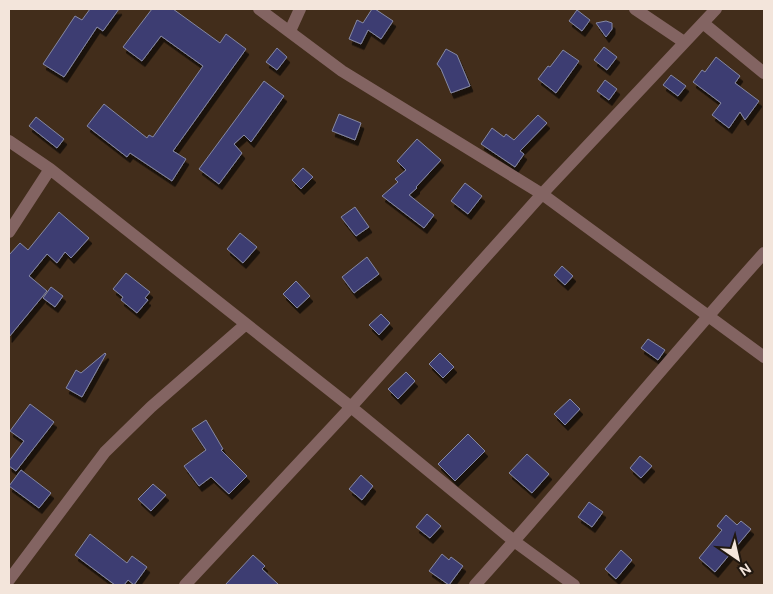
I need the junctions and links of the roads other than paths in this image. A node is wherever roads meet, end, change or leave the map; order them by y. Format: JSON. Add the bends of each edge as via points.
{"nodes":[{"id":1,"x":259,"y":9,"type":"edge"},
{"id":2,"x":300,"y":9,"type":"edge"},
{"id":3,"x":635,"y":9,"type":"edge"},
{"id":4,"x":716,"y":9,"type":"edge"},
{"id":5,"x":703,"y":23,"type":"junction"},
{"id":6,"x":290,"y":30,"type":"junction"},
{"id":7,"x":684,"y":42,"type":"junction"},
{"id":8,"x":764,"y":73,"type":"edge"},
{"id":9,"x":9,"y":141,"type":"edge"},
{"id":10,"x":50,"y":169,"type":"junction"},
{"id":11,"x":542,"y":194,"type":"junction"},
{"id":12,"x":9,"y":232,"type":"edge"},
{"id":13,"x":764,"y":252,"type":"edge"},
{"id":14,"x":707,"y":316,"type":"junction"},
{"id":15,"x":246,"y":324,"type":"junction"},
{"id":16,"x":764,"y":357,"type":"edge"},
{"id":17,"x":351,"y":407,"type":"junction"},
{"id":18,"x":514,"y":542,"type":"junction"},
{"id":19,"x":9,"y":580,"type":"edge"},
{"id":20,"x":185,"y":585,"type":"edge"},
{"id":21,"x":475,"y":585,"type":"edge"},
{"id":22,"x":574,"y":585,"type":"edge"}],
"edges":[{"from":1,"to":6,"type":"street"},
{"from":2,"to":6,"type":"street"},
{"from":3,"to":7,"type":"street"},
{"from":4,"to":5,"type":"street"},
{"from":5,"to":7,"type":"street"},
{"from":5,"to":8,"type":"street"},
{"from":6,"to":11,"type":"street","via":[[342,71]]},
{"from":7,"to":11,"type":"street"},
{"from":9,"to":10,"type":"street"},
{"from":10,"to":12,"type":"street"},
{"from":10,"to":15,"type":"street"},
{"from":11,"to":14,"type":"street"},
{"from":11,"to":17,"type":"street"},
{"from":13,"to":14,"type":"street"},
{"from":14,"to":16,"type":"street"},
{"from":14,"to":18,"type":"street"},
{"from":15,"to":17,"type":"street"},
{"from":15,"to":19,"type":"street","via":[[105,452]]},
{"from":17,"to":18,"type":"street"},
{"from":17,"to":20,"type":"street"},
{"from":18,"to":21,"type":"street"},
{"from":18,"to":22,"type":"street"}]}
